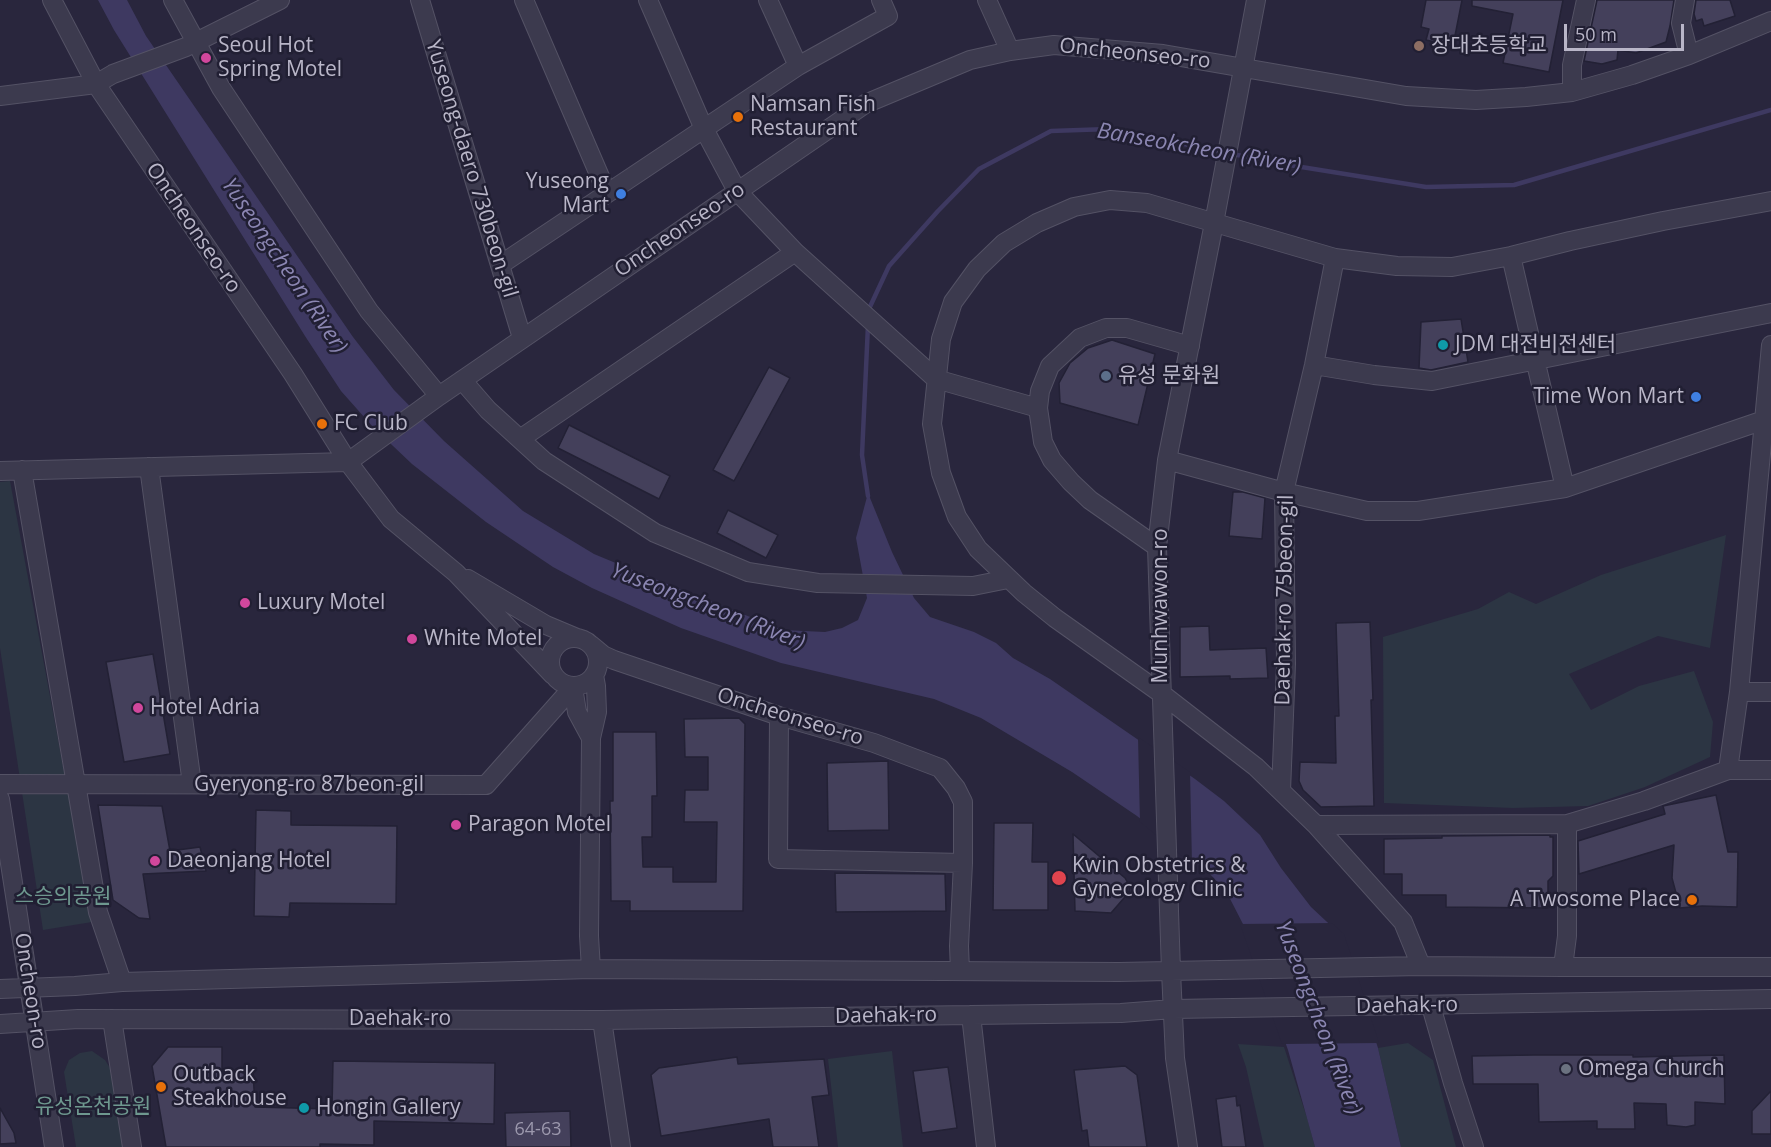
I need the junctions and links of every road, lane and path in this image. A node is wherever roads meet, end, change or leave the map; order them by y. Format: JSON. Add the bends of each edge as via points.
{"nodes":[{"id":1,"x":52,"y":0,"type":"edge"},
{"id":2,"x":172,"y":0,"type":"edge"},
{"id":3,"x":280,"y":0,"type":"edge"},
{"id":4,"x":420,"y":0,"type":"edge"},
{"id":5,"x":524,"y":0,"type":"edge"},
{"id":6,"x":648,"y":0,"type":"edge"},
{"id":7,"x":768,"y":0,"type":"edge"},
{"id":8,"x":987,"y":0,"type":"edge"},
{"id":9,"x":1256,"y":0,"type":"edge"},
{"id":10,"x":1586,"y":0,"type":"edge"},
{"id":11,"x":1685,"y":0,"type":"edge"},
{"id":12,"x":884,"y":8,"type":"edge"},
{"id":13,"x":1771,"y":21,"type":"edge"},
{"id":14,"x":191,"y":44,"type":"junction"},
{"id":15,"x":1010,"y":51,"type":"junction"},
{"id":16,"x":1689,"y":55,"type":"junction"},
{"id":17,"x":798,"y":66,"type":"junction"},
{"id":18,"x":1243,"y":67,"type":"junction"},
{"id":19,"x":96,"y":84,"type":"junction"},
{"id":20,"x":1572,"y":92,"type":"junction"},
{"id":21,"x":0,"y":96,"type":"edge"},
{"id":22,"x":705,"y":129,"type":"junction"},
{"id":23,"x":737,"y":191,"type":"junction"},
{"id":24,"x":607,"y":193,"type":"junction"},
{"id":25,"x":1771,"y":201,"type":"edge"},
{"id":26,"x":1214,"y":223,"type":"junction"},
{"id":27,"x":795,"y":252,"type":"junction"},
{"id":28,"x":1512,"y":256,"type":"junction"},
{"id":29,"x":1335,"y":258,"type":"junction"},
{"id":30,"x":500,"y":265,"type":"junction"},
{"id":31,"x":1771,"y":313,"type":"edge"},
{"id":32,"x":522,"y":338,"type":"junction"},
{"id":33,"x":1771,"y":345,"type":"edge"},
{"id":34,"x":1190,"y":346,"type":"junction"},
{"id":35,"x":1535,"y":360,"type":"junction"},
{"id":36,"x":1314,"y":365,"type":"junction"},
{"id":37,"x":936,"y":379,"type":"junction"},
{"id":38,"x":462,"y":380,"type":"junction"},
{"id":39,"x":439,"y":396,"type":"junction"},
{"id":40,"x":1038,"y":408,"type":"junction"},
{"id":41,"x":1768,"y":417,"type":"edge"},
{"id":42,"x":520,"y":440,"type":"junction"},
{"id":43,"x":1167,"y":460,"type":"junction"},
{"id":44,"x":348,"y":462,"type":"junction"},
{"id":45,"x":148,"y":467,"type":"junction"},
{"id":46,"x":22,"y":470,"type":"junction"},
{"id":47,"x":0,"y":471,"type":"edge"},
{"id":48,"x":1566,"y":488,"type":"junction"},
{"id":49,"x":1284,"y":492,"type":"junction"},
{"id":50,"x":1157,"y":547,"type":"junction"},
{"id":51,"x":456,"y":573,"type":"junction"},
{"id":52,"x":1008,"y":579,"type":"junction"},
{"id":53,"x":584,"y":642,"type":"junction"},
{"id":54,"x":602,"y":668,"type":"junction"},
{"id":55,"x":553,"y":675,"type":"junction"},
{"id":56,"x":573,"y":687,"type":"junction"},
{"id":57,"x":1739,"y":692,"type":"junction"},
{"id":58,"x":1771,"y":692,"type":"edge"},
{"id":59,"x":1162,"y":694,"type":"junction"},
{"id":60,"x":779,"y":716,"type":"junction"},
{"id":61,"x":591,"y":738,"type":"junction"},
{"id":62,"x":1728,"y":770,"type":"junction"},
{"id":63,"x":1771,"y":770,"type":"edge"},
{"id":64,"x":0,"y":784,"type":"edge"},
{"id":65,"x":75,"y":784,"type":"junction"},
{"id":66,"x":192,"y":784,"type":"junction"},
{"id":67,"x":1281,"y":791,"type":"junction"},
{"id":68,"x":0,"y":799,"type":"edge"},
{"id":69,"x":1567,"y":824,"type":"junction"},
{"id":70,"x":1316,"y":825,"type":"junction"},
{"id":71,"x":963,"y":863,"type":"junction"},
{"id":72,"x":1421,"y":966,"type":"junction"},
{"id":73,"x":1771,"y":966,"type":"edge"},
{"id":74,"x":1563,"y":967,"type":"junction"},
{"id":75,"x":591,"y":969,"type":"junction"},
{"id":76,"x":960,"y":971,"type":"junction"},
{"id":77,"x":1171,"y":971,"type":"junction"},
{"id":78,"x":122,"y":982,"type":"junction"},
{"id":79,"x":29,"y":988,"type":"junction"},
{"id":80,"x":0,"y":989,"type":"edge"},
{"id":81,"x":1771,"y":999,"type":"edge"},
{"id":82,"x":1431,"y":1006,"type":"junction"},
{"id":83,"x":1173,"y":1009,"type":"junction"},
{"id":84,"x":971,"y":1015,"type":"junction"},
{"id":85,"x":112,"y":1019,"type":"junction"},
{"id":86,"x":602,"y":1020,"type":"junction"},
{"id":87,"x":34,"y":1021,"type":"junction"},
{"id":88,"x":0,"y":1024,"type":"edge"},
{"id":89,"x":54,"y":1147,"type":"edge"},
{"id":90,"x":132,"y":1147,"type":"edge"},
{"id":91,"x":621,"y":1147,"type":"edge"},
{"id":92,"x":986,"y":1147,"type":"edge"},
{"id":93,"x":1188,"y":1147,"type":"edge"},
{"id":94,"x":1474,"y":1147,"type":"edge"}],
"edges":[{"from":1,"to":19,"type":"street","name":"Oncheonseo-ro"},
{"from":2,"to":14,"type":"street"},
{"from":3,"to":14,"type":"street"},
{"from":4,"to":30,"type":"street","name":"Yuseong-daero 730beon-gil"},
{"from":5,"to":24,"type":"street"},
{"from":6,"to":22,"type":"street"},
{"from":7,"to":17,"type":"street"},
{"from":8,"to":15,"type":"street"},
{"from":9,"to":18,"type":"street","name":"Munhwawon-ro"},
{"from":10,"to":20,"type":"street","via":[[1572,65]]},
{"from":11,"to":16,"type":"street","via":[[1681,23]]},
{"from":12,"to":17,"type":"street"},
{"from":13,"to":16,"type":"street","name":"Oncheonseo-ro"},
{"from":14,"to":19,"type":"street"},
{"from":14,"to":39,"type":"street","via":[[369,310]]},
{"from":15,"to":18,"type":"street","name":"Oncheonseo-ro","via":[[1054,45],[1163,54]]},
{"from":15,"to":23,"type":"street","name":"Oncheonseo-ro","via":[[970,60],[865,104]]},
{"from":16,"to":20,"type":"street","name":"Oncheonseo-ro"},
{"from":17,"to":22,"type":"street"},
{"from":18,"to":20,"type":"street","name":"Oncheonseo-ro","via":[[1406,96],[1476,100]]},
{"from":18,"to":26,"type":"street","name":"Munhwawon-ro"},
{"from":19,"to":21,"type":"street"},
{"from":19,"to":44,"type":"street","name":"Oncheonseo-ro","via":[[293,374]]},
{"from":22,"to":23,"type":"street"},
{"from":22,"to":24,"type":"street"},
{"from":23,"to":27,"type":"street"},
{"from":23,"to":32,"type":"street","name":"Oncheonseo-ro"},
{"from":24,"to":30,"type":"street"},
{"from":25,"to":28,"type":"street"},
{"from":26,"to":29,"type":"street"},
{"from":26,"to":34,"type":"street","name":"Munhwawon-ro"},
{"from":26,"to":37,"type":"street","via":[[1147,203],[1110,200],[1074,207],[1037,223],[1004,243],[977,268],[953,302],[941,339]]},
{"from":27,"to":37,"type":"street"},
{"from":27,"to":42,"type":"street"},
{"from":28,"to":29,"type":"street","via":[[1452,267],[1397,266]]},
{"from":28,"to":35,"type":"street"},
{"from":29,"to":36,"type":"street","name":"Daehak-ro 75beon-gil"},
{"from":30,"to":32,"type":"street","name":"Yuseong-daero 730beon-gil"},
{"from":31,"to":35,"type":"street"},
{"from":32,"to":38,"type":"street","name":"Oncheonseo-ro"},
{"from":33,"to":41,"type":"street"},
{"from":34,"to":40,"type":"street","via":[[1127,328],[1106,328],[1080,338],[1050,366]]},
{"from":34,"to":43,"type":"street","name":"Munhwawon-ro"},
{"from":35,"to":36,"type":"street","via":[[1432,381]]},
{"from":35,"to":48,"type":"street"},
{"from":36,"to":49,"type":"street","name":"Daehak-ro 75beon-gil"},
{"from":37,"to":40,"type":"street"},
{"from":37,"to":52,"type":"street","via":[[932,424],[941,473],[957,517],[978,549]]},
{"from":38,"to":39,"type":"street","name":"Oncheonseo-ro"},
{"from":38,"to":42,"type":"street"},
{"from":39,"to":44,"type":"street","name":"Oncheonseo-ro"},
{"from":40,"to":50,"type":"street","via":[[1043,442],[1052,460],[1090,500]]},
{"from":41,"to":48,"type":"street"},
{"from":41,"to":57,"type":"street"},
{"from":42,"to":52,"type":"street","via":[[544,461],[655,533],[748,572],[818,583],[973,586]]},
{"from":43,"to":49,"type":"street"},
{"from":43,"to":50,"type":"street","name":"Munhwawon-ro"},
{"from":44,"to":45,"type":"street"},
{"from":44,"to":51,"type":"street","name":"Oncheonseo-ro","via":[[391,519]]},
{"from":45,"to":46,"type":"street"},
{"from":45,"to":66,"type":"street"},
{"from":46,"to":47,"type":"street"},
{"from":46,"to":65,"type":"street"},
{"from":48,"to":49,"type":"street","via":[[1418,511],[1367,512]]},
{"from":49,"to":67,"type":"street","name":"Daehak-ro 75beon-gil","via":[[1286,664]]},
{"from":50,"to":59,"type":"street","name":"Munhwawon-ro"},
{"from":51,"to":53,"type":"street","via":[[546,625]]},
{"from":51,"to":55,"type":"street","name":"Oncheonseo-ro"},
{"from":52,"to":59,"type":"street","via":[[1055,618]]},
{"from":53,"to":54,"type":"street","via":[[603,655]]},
{"from":53,"to":55,"type":"street","via":[[569,638],[562,641],[552,652]]},
{"from":54,"to":56,"type":"street","via":[[589,682]]},
{"from":54,"to":60,"type":"street","name":"Oncheonseo-ro"},
{"from":54,"to":61,"type":"street","via":[[596,686],[597,712]]},
{"from":55,"to":56,"type":"street"},
{"from":56,"to":61,"type":"street","via":[[577,712]]},
{"from":56,"to":66,"type":"street","name":"Gyeryong-ro 87beon-gil","via":[[486,785]]},
{"from":57,"to":58,"type":"street"},
{"from":57,"to":62,"type":"street"},
{"from":59,"to":67,"type":"street"},
{"from":59,"to":77,"type":"street","name":"Munhwawon-ro"},
{"from":60,"to":71,"type":"street","name":"Oncheonseo-ro","via":[[874,743],[940,768],[963,802]]},
{"from":60,"to":71,"type":"street","via":[[778,859]]},
{"from":61,"to":75,"type":"street"},
{"from":62,"to":63,"type":"street"},
{"from":62,"to":69,"type":"street"},
{"from":64,"to":65,"type":"street","name":"Gyeryong-ro 87beon-gil"},
{"from":65,"to":66,"type":"street","name":"Gyeryong-ro 87beon-gil"},
{"from":65,"to":78,"type":"street","via":[[98,912]]},
{"from":67,"to":70,"type":"street"},
{"from":68,"to":79,"type":"street","name":"Oncheon-ro"},
{"from":69,"to":70,"type":"street"},
{"from":69,"to":74,"type":"street","via":[[1567,936]]},
{"from":70,"to":72,"type":"street","via":[[1403,922]]},
{"from":71,"to":76,"type":"street"},
{"from":72,"to":74,"type":"street","name":"Daehak-ro"},
{"from":72,"to":77,"type":"street","name":"Daehak-ro"},
{"from":73,"to":74,"type":"street","name":"Daehak-ro"},
{"from":75,"to":76,"type":"street","name":"Daehak-ro"},
{"from":75,"to":78,"type":"street","name":"Daehak-ro"},
{"from":76,"to":77,"type":"street","name":"Daehak-ro"},
{"from":77,"to":83,"type":"street","name":"Munhwawon-ro"},
{"from":78,"to":79,"type":"street","name":"Daehak-ro"},
{"from":79,"to":80,"type":"street","name":"Daehak-ro"},
{"from":79,"to":87,"type":"street","name":"Oncheon-ro"},
{"from":81,"to":82,"type":"street","name":"Daehak-ro"},
{"from":82,"to":83,"type":"street","name":"Daehak-ro"},
{"from":82,"to":94,"type":"street"},
{"from":83,"to":84,"type":"street","name":"Daehak-ro"},
{"from":83,"to":93,"type":"street","name":"Munhwawon-ro","via":[[1175,1058]]},
{"from":84,"to":86,"type":"street","name":"Daehak-ro"},
{"from":84,"to":92,"type":"street"},
{"from":85,"to":86,"type":"street","name":"Daehak-ro"},
{"from":85,"to":87,"type":"street","name":"Daehak-ro"},
{"from":85,"to":90,"type":"street"},
{"from":86,"to":91,"type":"street"},
{"from":87,"to":88,"type":"street","name":"Daehak-ro"},
{"from":87,"to":89,"type":"street","name":"Oncheon-ro"}]}
